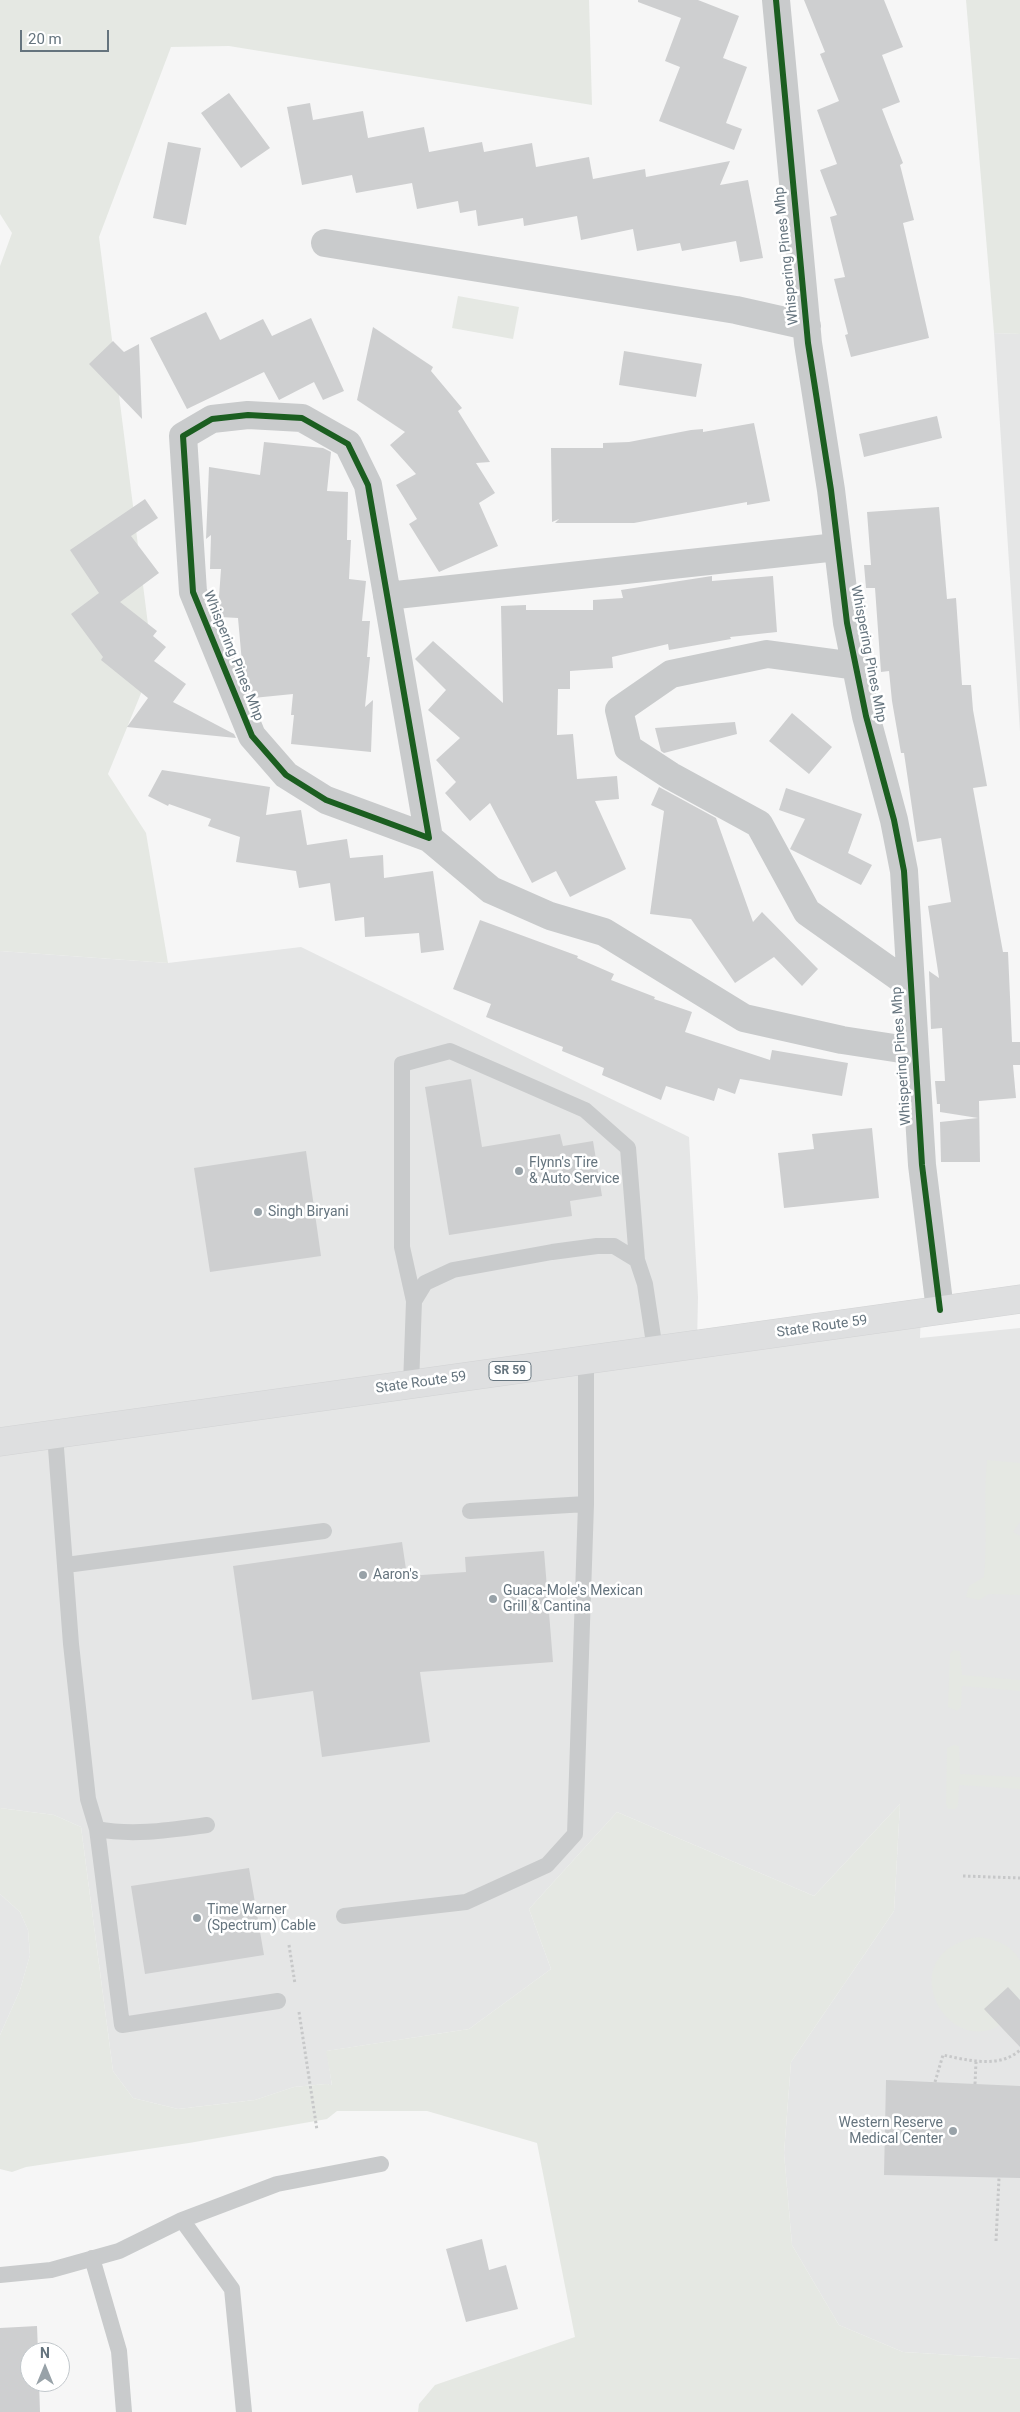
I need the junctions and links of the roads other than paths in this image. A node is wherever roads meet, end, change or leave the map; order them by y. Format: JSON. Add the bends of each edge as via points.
{"nodes":[{"id":1,"x":776,"y":0,"type":"edge"},
{"id":2,"x":325,"y":243,"type":"dead end"},
{"id":3,"x":807,"y":326,"type":"junction"},
{"id":4,"x":838,"y":547,"type":"junction"},
{"id":5,"x":387,"y":596,"type":"junction"},
{"id":6,"x":856,"y":666,"type":"junction"},
{"id":7,"x":429,"y":838,"type":"junction"},
{"id":8,"x":910,"y":985,"type":"junction"},
{"id":9,"x":914,"y":1051,"type":"junction"},
{"id":10,"x":638,"y":1260,"type":"junction"},
{"id":11,"x":1020,"y":1299,"type":"edge"},
{"id":12,"x":414,"y":1301,"type":"junction"},
{"id":13,"x":940,"y":1310,"type":"junction"},
{"id":14,"x":655,"y":1350,"type":"junction"},
{"id":15,"x":586,"y":1360,"type":"junction"},
{"id":16,"x":411,"y":1385,"type":"junction"},
{"id":17,"x":55,"y":1435,"type":"junction"},
{"id":18,"x":0,"y":1442,"type":"edge"},
{"id":19,"x":586,"y":1504,"type":"junction"},
{"id":20,"x":470,"y":1511,"type":"dead end"},
{"id":21,"x":324,"y":1531,"type":"dead end"},
{"id":22,"x":66,"y":1565,"type":"junction"},
{"id":23,"x":207,"y":1825,"type":"dead end"},
{"id":24,"x":97,"y":1829,"type":"junction"},
{"id":25,"x":344,"y":1916,"type":"dead end"},
{"id":26,"x":278,"y":2001,"type":"dead end"},
{"id":27,"x":381,"y":2164,"type":"dead end"},
{"id":28,"x":182,"y":2220,"type":"junction"},
{"id":29,"x":92,"y":2258,"type":"junction"},
{"id":30,"x":0,"y":2275,"type":"edge"},
{"id":31,"x":124,"y":2412,"type":"edge"},
{"id":32,"x":244,"y":2412,"type":"edge"}],
"edges":[{"from":1,"to":3,"type":"street","name":"Whispering Pines Mhp"},
{"from":2,"to":3,"type":"street","name":"Whispering Pines Mhp","via":[[736,310]]},
{"from":3,"to":4,"type":"street","name":"Whispering Pines Mhp"},
{"from":4,"to":5,"type":"street"},
{"from":4,"to":6,"type":"street","name":"Whispering Pines Mhp","via":[[847,624]]},
{"from":5,"to":7,"type":"street","name":"Whispering Pines Mhp"},
{"from":5,"to":7,"type":"street","name":"Whispering Pines Mhp","via":[[368,485],[348,444],[302,418],[248,415],[212,419],[183,436],[193,592],[252,736],[286,775],[326,800]]},
{"from":6,"to":8,"type":"street","name":"Whispering Pines Mhp","via":[[904,871]]},
{"from":6,"to":8,"type":"street","name":"Whispering Pines Mhp","via":[[767,654],[671,674],[619,710],[628,748],[671,776],[759,824],[807,912]]},
{"from":7,"to":9,"type":"street","name":"Whispering Pines Mhp","via":[[490,890],[550,916],[604,932],[744,1018],[842,1040]]},
{"from":8,"to":9,"type":"street","name":"Whispering Pines Mhp"},
{"from":9,"to":13,"type":"street","name":"Whispering Pines Mhp","via":[[922,1165]]},
{"from":10,"to":12,"type":"lane","via":[[614,1246],[552,1252],[453,1270],[426,1283]]},
{"from":10,"to":12,"type":"lane","via":[[628,1148],[586,1110],[450,1051],[402,1064],[402,1247]]},
{"from":10,"to":14,"type":"lane"},
{"from":11,"to":13,"type":"main road","name":"State Route 59","number":"SR 59"},
{"from":12,"to":16,"type":"lane"},
{"from":13,"to":14,"type":"main road","name":"State Route 59","number":"SR 59"},
{"from":14,"to":15,"type":"main road","name":"State Route 59","number":"SR 59"},
{"from":15,"to":16,"type":"main road","name":"State Route 59","number":"SR 59"},
{"from":15,"to":19,"type":"lane"},
{"from":16,"to":17,"type":"main road","name":"State Route 59","number":"SR 59"},
{"from":17,"to":18,"type":"main road","name":"State Route 59","number":"SR 59"},
{"from":17,"to":22,"type":"lane"},
{"from":19,"to":20,"type":"lane"},
{"from":19,"to":25,"type":"lane","via":[[575,1834],[547,1865],[466,1902]]},
{"from":21,"to":22,"type":"lane"},
{"from":22,"to":24,"type":"lane","via":[[88,1799]]},
{"from":23,"to":24,"type":"lane","via":[[147,1832]]},
{"from":24,"to":26,"type":"lane","via":[[122,2025]]},
{"from":27,"to":28,"type":"lane","via":[[278,2184]]},
{"from":28,"to":29,"type":"lane","via":[[119,2251]]},
{"from":28,"to":32,"type":"lane","via":[[232,2289]]},
{"from":29,"to":30,"type":"lane","via":[[50,2270]]},
{"from":29,"to":31,"type":"lane","via":[[119,2351]]}]}
